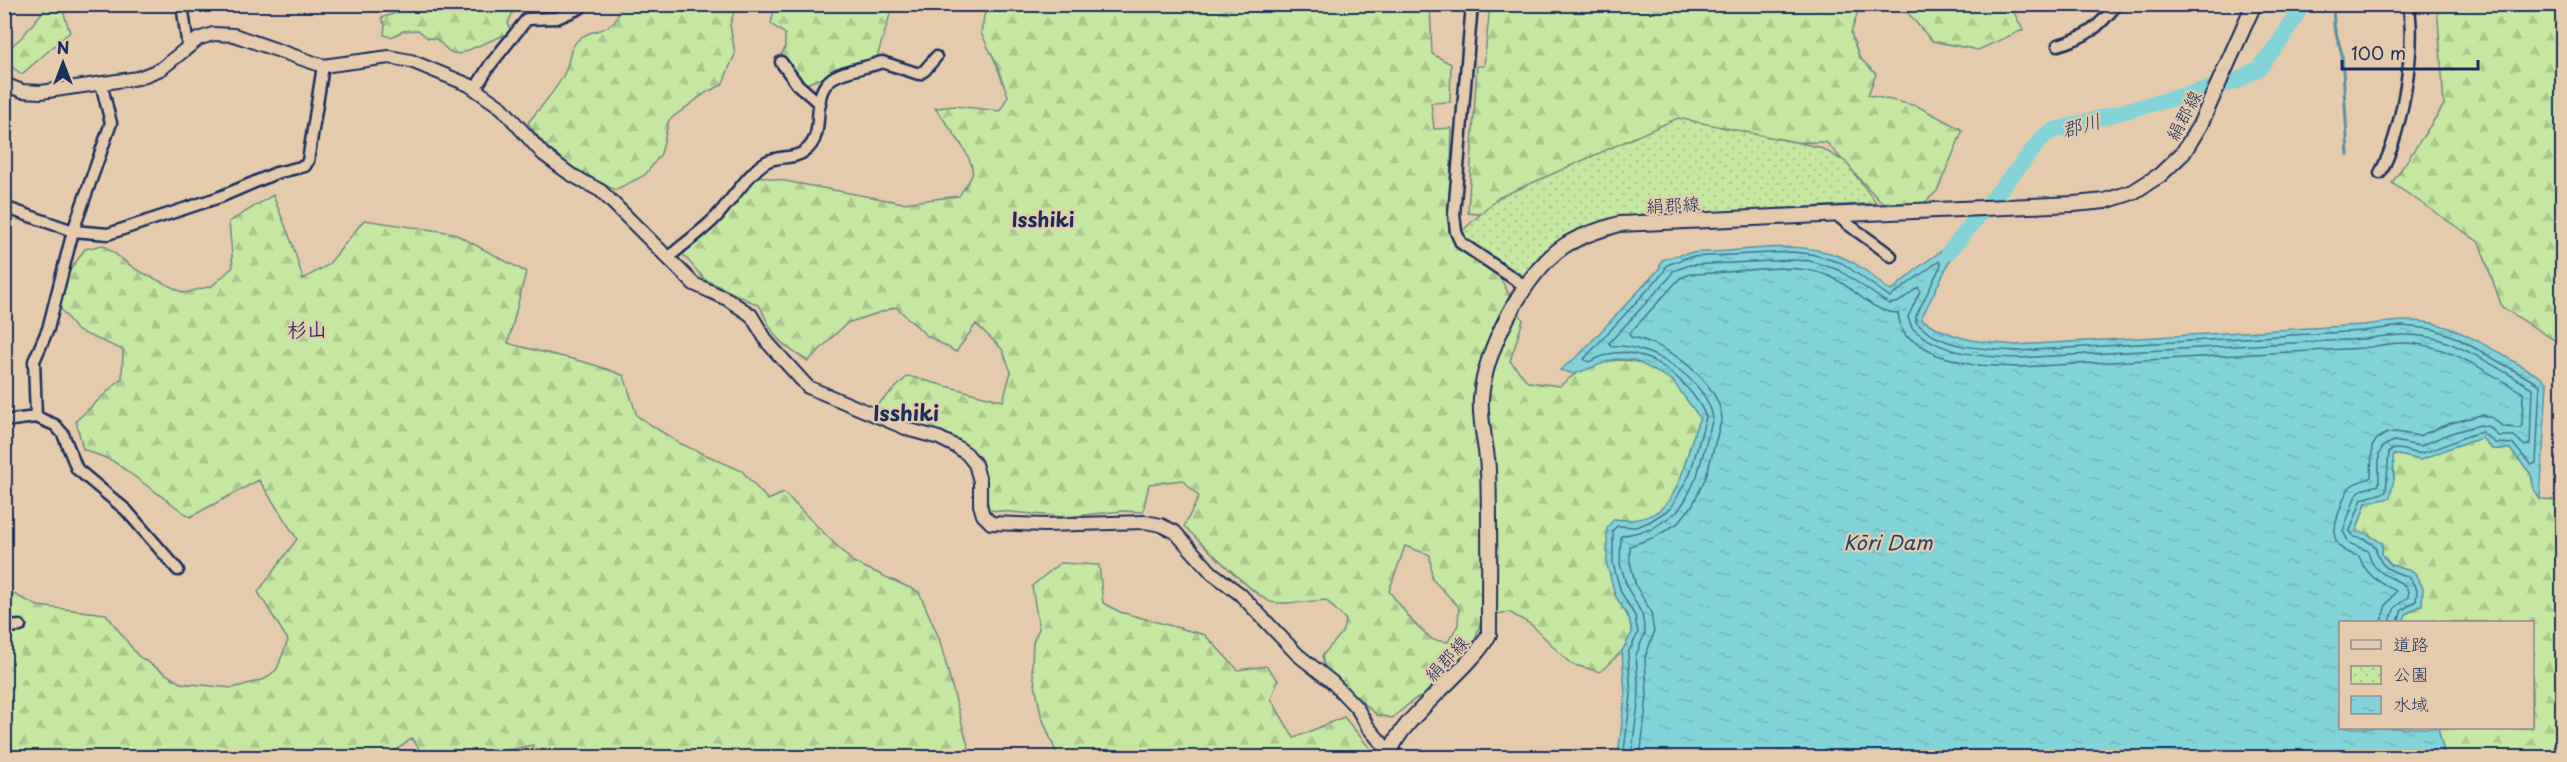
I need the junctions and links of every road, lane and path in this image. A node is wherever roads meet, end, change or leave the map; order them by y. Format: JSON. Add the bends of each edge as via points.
{"nodes":[{"id":1,"x":182,"y":4,"type":"edge"},
{"id":2,"x":1472,"y":4,"type":"edge"},
{"id":3,"x":2117,"y":4,"type":"edge"},
{"id":4,"x":2254,"y":4,"type":"edge"},
{"id":5,"x":2408,"y":4,"type":"edge"},
{"id":6,"x":580,"y":8,"type":"dead end"},
{"id":7,"x":2058,"y":45,"type":"dead end"},
{"id":8,"x":188,"y":48,"type":"junction"},
{"id":9,"x":936,"y":57,"type":"dead end"},
{"id":10,"x":781,"y":62,"type":"dead end"},
{"id":11,"x":323,"y":66,"type":"junction"},
{"id":12,"x":101,"y":83,"type":"junction"},
{"id":13,"x":4,"y":84,"type":"edge"},
{"id":14,"x":475,"y":89,"type":"junction"},
{"id":15,"x":820,"y":104,"type":"junction"},
{"id":16,"x":2380,"y":172,"type":"dead end"},
{"id":17,"x":4,"y":207,"type":"edge"},
{"id":18,"x":1836,"y":214,"type":"junction"},
{"id":19,"x":73,"y":231,"type":"junction"},
{"id":20,"x":1891,"y":256,"type":"dead end"},
{"id":21,"x":668,"y":258,"type":"junction"},
{"id":22,"x":1525,"y":286,"type":"junction"},
{"id":23,"x":36,"y":417,"type":"junction"},
{"id":24,"x":4,"y":421,"type":"edge"},
{"id":25,"x":178,"y":570,"type":"dead end"},
{"id":26,"x":20,"y":626,"type":"dead end"},
{"id":27,"x":4,"y":627,"type":"edge"},
{"id":28,"x":1390,"y":755,"type":"edge"}],
"edges":[{"from":1,"to":8,"type":"street"},
{"from":2,"to":22,"type":"street","via":[[1456,232],[1461,243],[1476,255]]},
{"from":3,"to":7,"type":"street","via":[[2081,39]]},
{"from":4,"to":18,"type":"main road","name":"絹郡線","via":[[2183,153],[2160,176],[2133,192],[2105,201],[2074,204]]},
{"from":5,"to":16,"type":"street","via":[[2409,61],[2394,140]]},
{"from":6,"to":14,"type":"street","via":[[557,18],[527,19]]},
{"from":8,"to":11,"type":"street","via":[[213,34],[234,35]]},
{"from":8,"to":12,"type":"street","via":[[161,69],[138,78]]},
{"from":9,"to":15,"type":"street","via":[[919,74],[882,62],[841,74],[830,80]]},
{"from":10,"to":15,"type":"street","via":[[797,84]]},
{"from":11,"to":14,"type":"street","via":[[389,57],[411,61]]},
{"from":11,"to":19,"type":"street","via":[[305,166],[108,234]]},
{"from":12,"to":13,"type":"street","via":[[41,92],[22,91]]},
{"from":12,"to":19,"type":"street","via":[[111,123]]},
{"from":14,"to":21,"type":"street","via":[[502,108],[543,154],[602,191]]},
{"from":15,"to":21,"type":"street","via":[[812,145],[793,157],[768,160],[704,228]]},
{"from":17,"to":19,"type":"street"},
{"from":18,"to":20,"type":"street"},
{"from":18,"to":22,"type":"main road","name":"絹郡線","via":[[1619,224],[1564,246]]},
{"from":19,"to":23,"type":"street","via":[[48,329],[34,361]]},
{"from":21,"to":28,"type":"street","via":[[694,284],[728,299],[751,315],[768,343],[808,387],[939,438],[967,454],[980,481],[983,515],[991,523],[1144,522],[1174,532],[1298,655],[1332,682],[1357,708]]},
{"from":22,"to":28,"type":"main road","name":"絹郡線","via":[[1496,343],[1485,372],[1481,399],[1488,468],[1489,634],[1476,654],[1405,728],[1393,743]]},
{"from":23,"to":24,"type":"street"},
{"from":23,"to":25,"type":"street","via":[[55,425],[63,434],[77,469],[126,510]]},
{"from":26,"to":27,"type":"street"}]}
